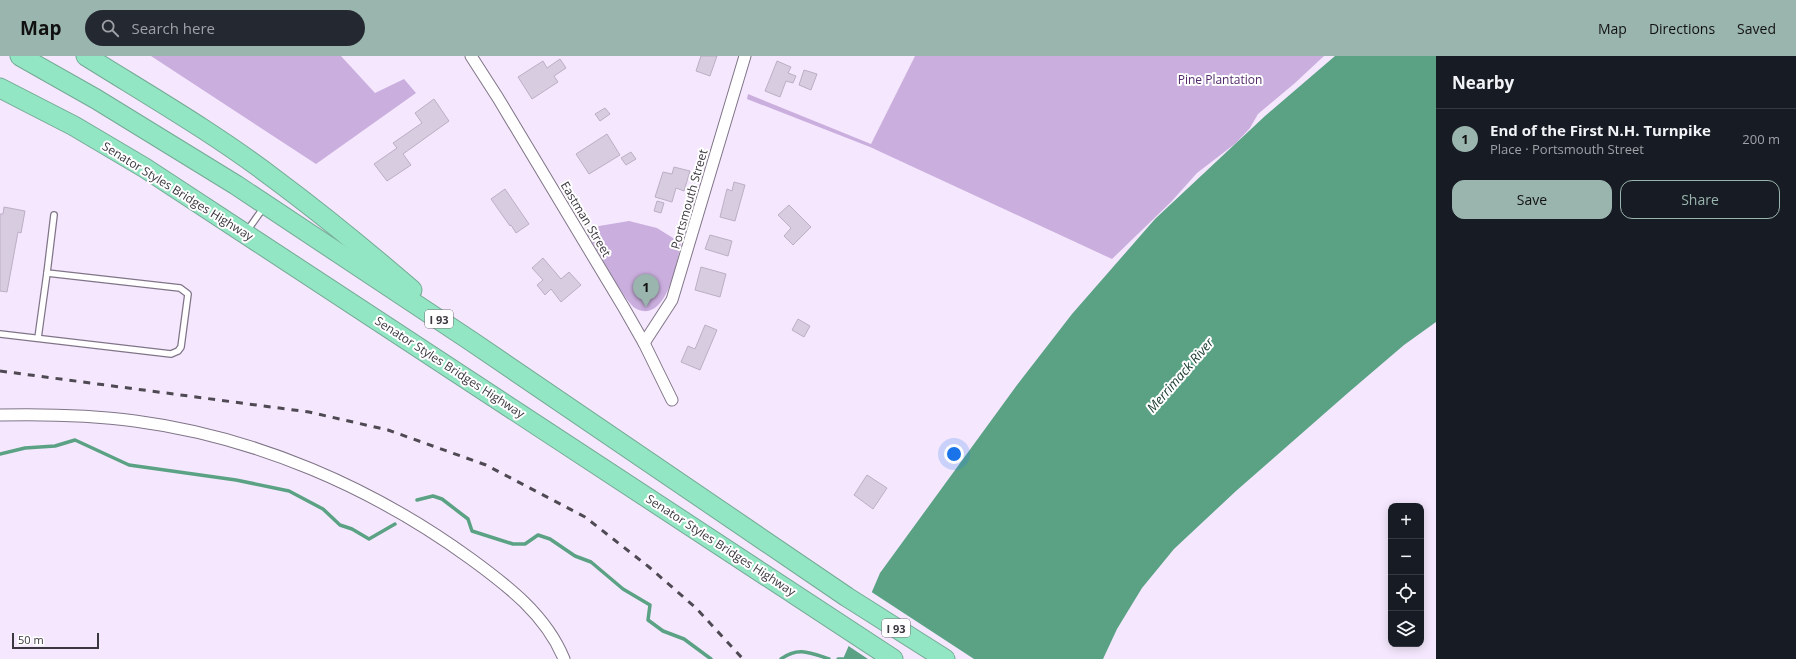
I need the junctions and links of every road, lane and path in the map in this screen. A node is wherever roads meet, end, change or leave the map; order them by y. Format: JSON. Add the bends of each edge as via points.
{"nodes":[{"id":1,"x":20,"y":56,"type":"edge"},
{"id":2,"x":86,"y":56,"type":"edge"},
{"id":3,"x":471,"y":56,"type":"edge"},
{"id":4,"x":745,"y":56,"type":"edge"},
{"id":5,"x":0,"y":88,"type":"edge"},
{"id":6,"x":266,"y":205,"type":"junction"},
{"id":7,"x":54,"y":215,"type":"dead end"},
{"id":8,"x":246,"y":233,"type":"junction"},
{"id":9,"x":46,"y":273,"type":"junction"},
{"id":10,"x":0,"y":334,"type":"edge"},
{"id":11,"x":38,"y":338,"type":"junction"},
{"id":12,"x":471,"y":340,"type":"junction"},
{"id":13,"x":644,"y":343,"type":"junction"},
{"id":14,"x":672,"y":400,"type":"dead end"},
{"id":15,"x":0,"y":415,"type":"edge"},
{"id":16,"x":564,"y":659,"type":"edge"},
{"id":17,"x":893,"y":659,"type":"edge"},
{"id":18,"x":945,"y":659,"type":"edge"}],
"edges":[{"from":1,"to":6,"type":"highway","number":"I 93","via":[[96,99]]},
{"from":2,"to":12,"type":"highway","via":[[196,124],[276,179],[374,256]]},
{"from":3,"to":13,"type":"street","name":"Eastman Street"},
{"from":4,"to":13,"type":"street","name":"Portsmouth Street","via":[[672,300]]},
{"from":5,"to":8,"type":"highway","name":"Senator Styles Bridges Highway","number":"I 93","via":[[74,126]]},
{"from":6,"to":8,"type":"lane"},
{"from":6,"to":12,"type":"highway","number":"I 93"},
{"from":7,"to":9,"type":"lane"},
{"from":8,"to":17,"type":"highway","name":"Senator Styles Bridges Highway","number":"I 93"},
{"from":9,"to":11,"type":"lane"},
{"from":9,"to":11,"type":"lane","via":[[180,288],[188,294],[181,347],[171,354]]},
{"from":10,"to":11,"type":"lane"},
{"from":12,"to":18,"type":"highway","number":"I 93","via":[[847,597]]},
{"from":13,"to":14,"type":"street","name":"Eastman Street"},
{"from":15,"to":16,"type":"street","via":[[81,416],[189,430],[267,453],[331,477],[380,500],[493,576],[543,622],[552,633]]}]}
